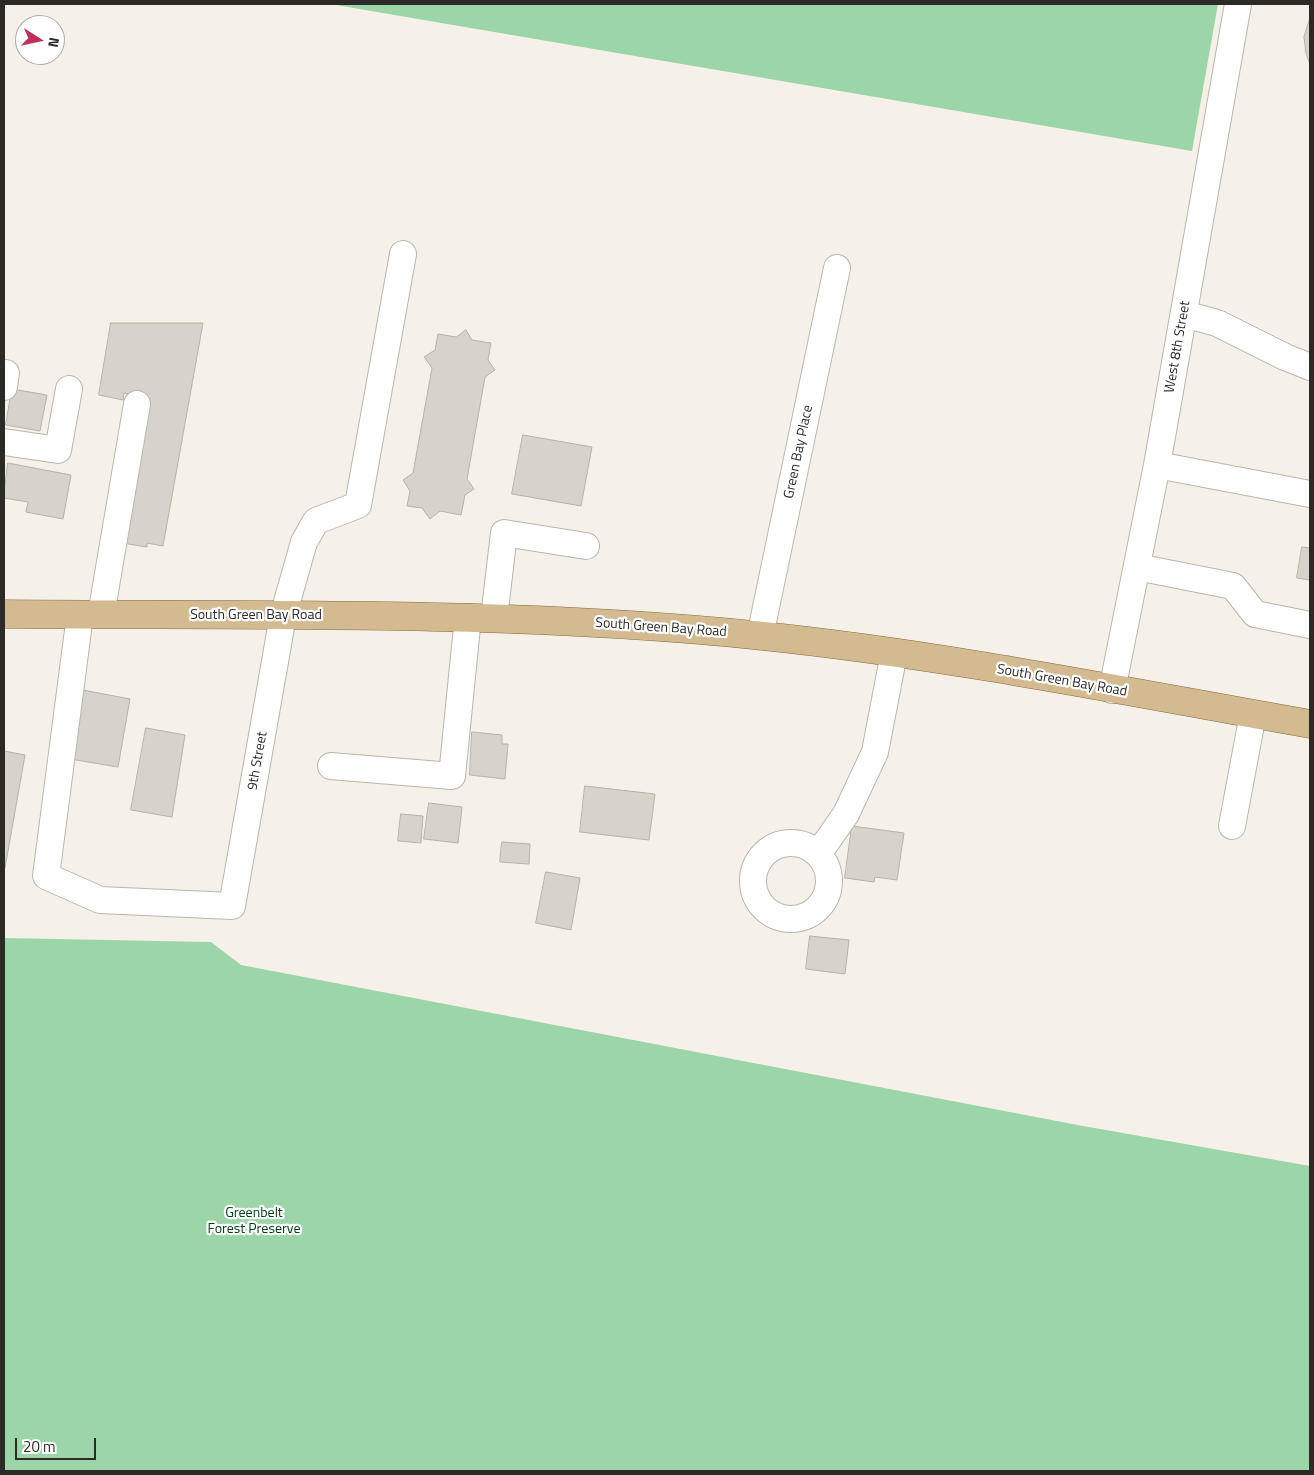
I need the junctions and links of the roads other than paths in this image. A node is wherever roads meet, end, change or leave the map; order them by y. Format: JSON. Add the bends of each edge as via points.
{"nodes":[{"id":1,"x":1238,"y":4,"type":"edge"},
{"id":2,"x":403,"y":254,"type":"dead end"},
{"id":3,"x":837,"y":268,"type":"dead end"},
{"id":4,"x":1184,"y":314,"type":"junction"},
{"id":5,"x":1310,"y":367,"type":"edge"},
{"id":6,"x":70,"y":389,"type":"dead end"},
{"id":7,"x":137,"y":404,"type":"dead end"},
{"id":8,"x":4,"y":442,"type":"edge"},
{"id":9,"x":1157,"y":465,"type":"junction"},
{"id":10,"x":1310,"y":494,"type":"edge"},
{"id":11,"x":586,"y":546,"type":"dead end"},
{"id":12,"x":1137,"y":566,"type":"junction"},
{"id":13,"x":4,"y":614,"type":"edge"},
{"id":14,"x":91,"y":615,"type":"junction"},
{"id":15,"x":283,"y":616,"type":"junction"},
{"id":16,"x":481,"y":617,"type":"junction"},
{"id":17,"x":1310,"y":624,"type":"edge"},
{"id":18,"x":760,"y":636,"type":"junction"},
{"id":19,"x":894,"y":652,"type":"junction"},
{"id":20,"x":1112,"y":690,"type":"junction"},
{"id":21,"x":1253,"y":714,"type":"junction"},
{"id":22,"x":1310,"y":724,"type":"edge"},
{"id":23,"x":331,"y":766,"type":"dead end"},
{"id":24,"x":1232,"y":826,"type":"dead end"},
{"id":25,"x":818,"y":854,"type":"dead end"}],
"edges":[{"from":1,"to":4,"type":"street","name":"West 8th Street"},
{"from":2,"to":15,"type":"street","name":"9th Street","via":[[358,505],[316,521],[304,542]]},
{"from":3,"to":18,"type":"street","name":"Green Bay Place"},
{"from":4,"to":5,"type":"street","via":[[1217,322]]},
{"from":4,"to":9,"type":"street","name":"West 8th Street"},
{"from":6,"to":8,"type":"street","via":[[58,450]]},
{"from":7,"to":14,"type":"street"},
{"from":9,"to":10,"type":"street"},
{"from":9,"to":12,"type":"street","name":"West 8th Street"},
{"from":11,"to":16,"type":"street","via":[[504,534]]},
{"from":12,"to":17,"type":"street","via":[[1233,586],[1255,614]]},
{"from":12,"to":20,"type":"street","name":"West 8th Street"},
{"from":13,"to":14,"type":"main road","name":"South Green Bay Road"},
{"from":14,"to":15,"type":"main road","name":"South Green Bay Road"},
{"from":14,"to":15,"type":"street","name":"9th Street","via":[[46,876],[100,900],[232,906]]},
{"from":15,"to":16,"type":"main road","name":"South Green Bay Road"},
{"from":16,"to":18,"type":"main road","name":"South Green Bay Road"},
{"from":16,"to":23,"type":"street","via":[[452,776]]},
{"from":18,"to":19,"type":"main road","name":"South Green Bay Road"},
{"from":19,"to":20,"type":"main road","name":"South Green Bay Road"},
{"from":19,"to":25,"type":"street","via":[[875,752],[846,814]]},
{"from":20,"to":21,"type":"main road","name":"South Green Bay Road"},
{"from":21,"to":22,"type":"main road","name":"South Green Bay Road"},
{"from":21,"to":24,"type":"street"}]}
